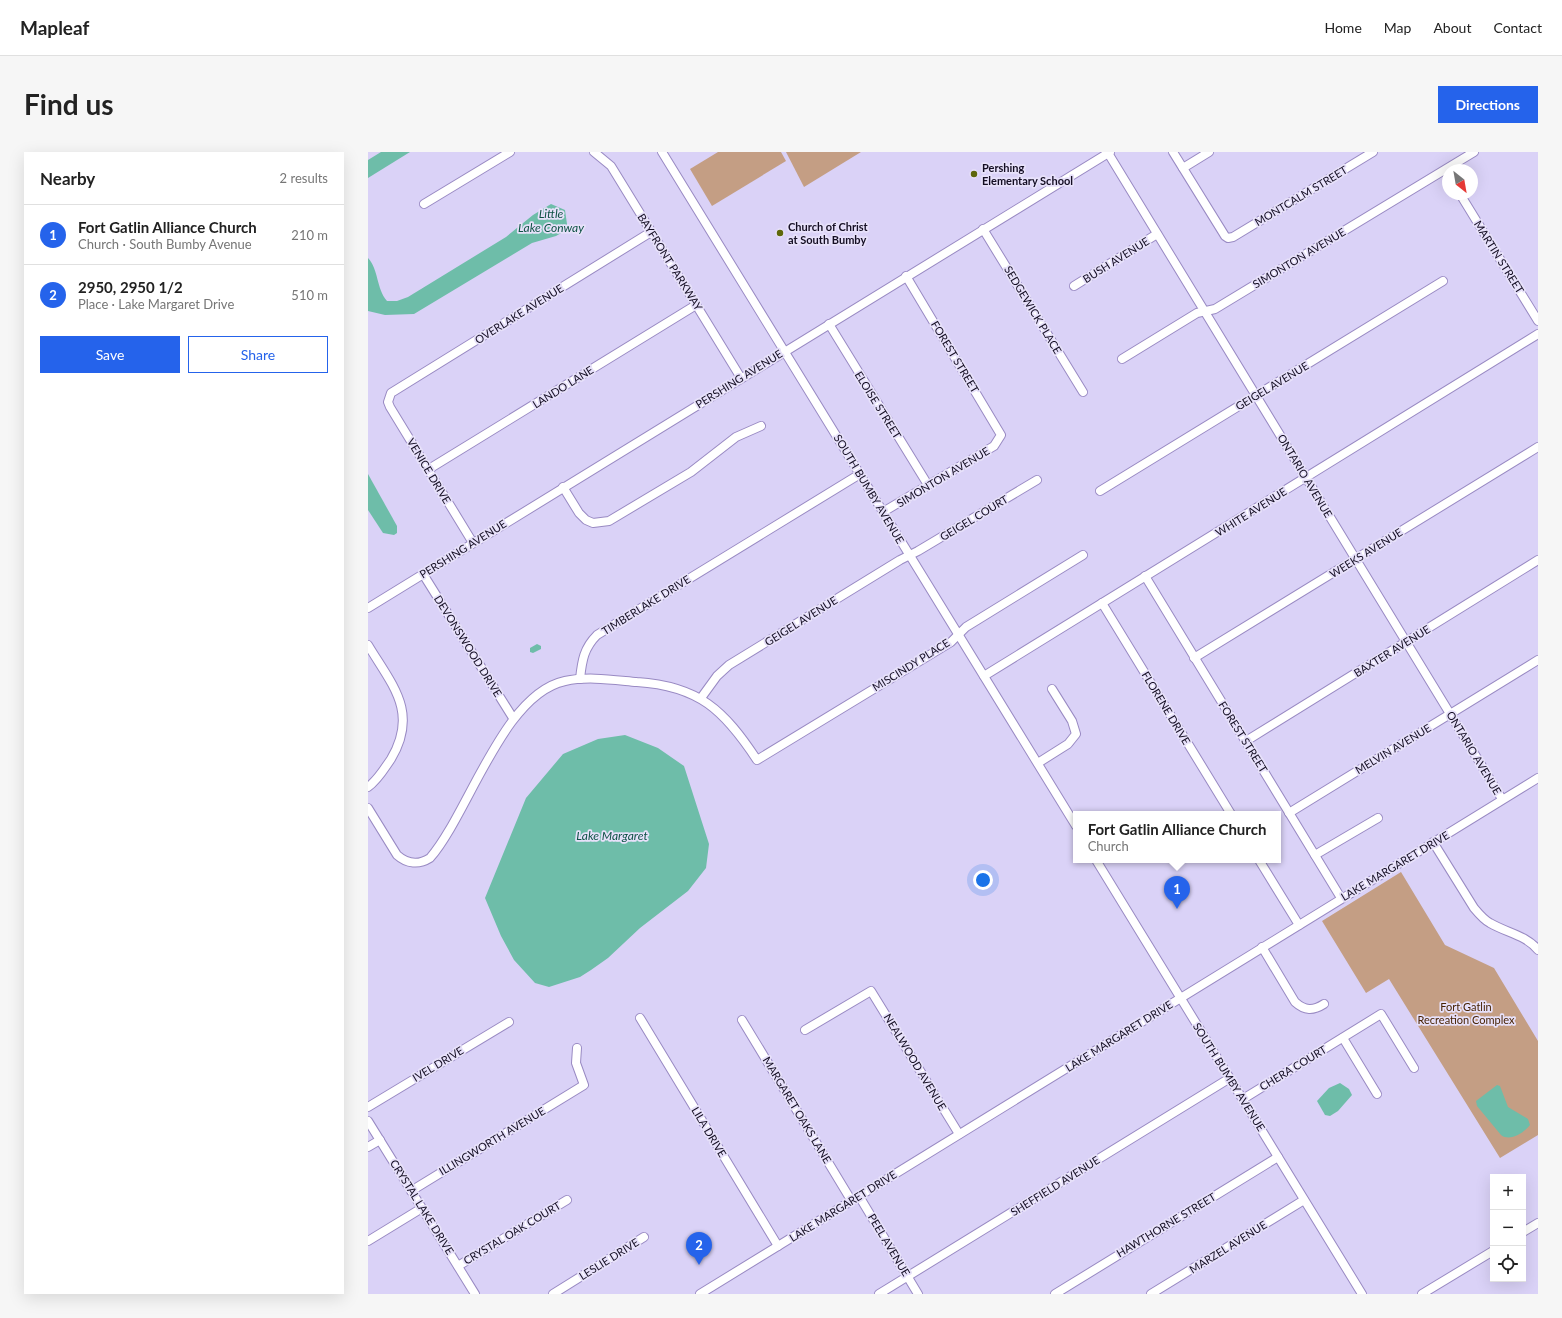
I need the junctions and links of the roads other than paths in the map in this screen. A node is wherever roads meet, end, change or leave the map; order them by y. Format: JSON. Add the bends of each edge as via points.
{"nodes":[{"id":1,"x":510,"y":152,"type":"edge"},
{"id":2,"x":594,"y":152,"type":"edge"},
{"id":3,"x":662,"y":152,"type":"edge"},
{"id":4,"x":1173,"y":152,"type":"edge"},
{"id":5,"x":1209,"y":152,"type":"edge"},
{"id":6,"x":1373,"y":152,"type":"edge"},
{"id":7,"x":1474,"y":152,"type":"edge"},
{"id":8,"x":1109,"y":153,"type":"edge"},
{"id":9,"x":1457,"y":164,"type":"edge"},
{"id":10,"x":1183,"y":168,"type":"junction"},
{"id":11,"x":1442,"y":174,"type":"edge"},
{"id":12,"x":1464,"y":200,"type":"edge"},
{"id":13,"x":424,"y":204,"type":"dead end"},
{"id":14,"x":984,"y":229,"type":"junction"},
{"id":15,"x":651,"y":232,"type":"junction"},
{"id":16,"x":1157,"y":234,"type":"junction"},
{"id":17,"x":906,"y":276,"type":"junction"},
{"id":18,"x":1443,"y":281,"type":"dead end"},
{"id":19,"x":1074,"y":286,"type":"dead end"},
{"id":20,"x":696,"y":305,"type":"junction"},
{"id":21,"x":1205,"y":312,"type":"junction"},
{"id":22,"x":1538,"y":321,"type":"edge"},
{"id":23,"x":829,"y":324,"type":"junction"},
{"id":24,"x":1538,"y":334,"type":"edge"},
{"id":25,"x":785,"y":351,"type":"junction"},
{"id":26,"x":1122,"y":359,"type":"dead end"},
{"id":27,"x":741,"y":378,"type":"junction"},
{"id":28,"x":1083,"y":392,"type":"dead end"},
{"id":29,"x":1256,"y":395,"type":"junction"},
{"id":30,"x":389,"y":398,"type":"joint"},
{"id":31,"x":761,"y":426,"type":"dead end"},
{"id":32,"x":1000,"y":439,"type":"joint"},
{"id":33,"x":1538,"y":447,"type":"edge"},
{"id":34,"x":429,"y":469,"type":"junction"},
{"id":35,"x":860,"y":474,"type":"junction"},
{"id":36,"x":1306,"y":478,"type":"junction"},
{"id":37,"x":1037,"y":480,"type":"dead end"},
{"id":38,"x":928,"y":485,"type":"junction"},
{"id":39,"x":563,"y":487,"type":"junction"},
{"id":40,"x":1100,"y":491,"type":"dead end"},
{"id":41,"x":883,"y":512,"type":"junction"},
{"id":42,"x":473,"y":543,"type":"junction"},
{"id":43,"x":910,"y":555,"type":"junction"},
{"id":44,"x":1083,"y":555,"type":"dead end"},
{"id":45,"x":1356,"y":560,"type":"junction"},
{"id":46,"x":1538,"y":560,"type":"edge"},
{"id":47,"x":424,"y":574,"type":"junction"},
{"id":48,"x":1145,"y":576,"type":"junction"},
{"id":49,"x":1102,"y":603,"type":"junction"},
{"id":50,"x":368,"y":608,"type":"edge"},
{"id":51,"x":958,"y":634,"type":"junction"},
{"id":52,"x":1407,"y":642,"type":"junction"},
{"id":53,"x":368,"y":645,"type":"edge"},
{"id":54,"x":1194,"y":658,"type":"junction"},
{"id":55,"x":1538,"y":660,"type":"edge"},
{"id":56,"x":984,"y":676,"type":"junction"},
{"id":57,"x":580,"y":679,"type":"junction"},
{"id":58,"x":1052,"y":689,"type":"dead end"},
{"id":59,"x":701,"y":698,"type":"junction"},
{"id":60,"x":1451,"y":714,"type":"junction"},
{"id":61,"x":513,"y":718,"type":"junction"},
{"id":62,"x":1246,"y":741,"type":"junction"},
{"id":63,"x":1038,"y":763,"type":"junction"},
{"id":64,"x":1538,"y":778,"type":"edge"},
{"id":65,"x":368,"y":788,"type":"edge"},
{"id":66,"x":1502,"y":799,"type":"junction"},
{"id":67,"x":368,"y":808,"type":"edge"},
{"id":68,"x":1229,"y":811,"type":"edge"},
{"id":69,"x":1289,"y":813,"type":"junction"},
{"id":70,"x":1378,"y":818,"type":"dead end"},
{"id":71,"x":1073,"y":821,"type":"edge"},
{"id":72,"x":1434,"y":842,"type":"junction"},
{"id":73,"x":1315,"y":855,"type":"junction"},
{"id":74,"x":1098,"y":863,"type":"edge"},
{"id":75,"x":1261,"y":863,"type":"edge"},
{"id":76,"x":1341,"y":898,"type":"junction"},
{"id":77,"x":1299,"y":925,"type":"junction"},
{"id":78,"x":1262,"y":947,"type":"junction"},
{"id":79,"x":1538,"y":950,"type":"edge"},
{"id":80,"x":1180,"y":998,"type":"junction"},
{"id":81,"x":1324,"y":1004,"type":"dead end"},
{"id":82,"x":640,"y":1018,"type":"dead end"},
{"id":83,"x":742,"y":1020,"type":"dead end"},
{"id":84,"x":509,"y":1022,"type":"dead end"},
{"id":85,"x":805,"y":1030,"type":"dead end"},
{"id":86,"x":1343,"y":1038,"type":"junction"},
{"id":87,"x":577,"y":1048,"type":"dead end"},
{"id":88,"x":1414,"y":1068,"type":"dead end"},
{"id":89,"x":1230,"y":1078,"type":"junction"},
{"id":90,"x":1377,"y":1094,"type":"dead end"},
{"id":91,"x":1243,"y":1099,"type":"junction"},
{"id":92,"x":368,"y":1107,"type":"edge"},
{"id":93,"x":368,"y":1121,"type":"edge"},
{"id":94,"x":959,"y":1134,"type":"junction"},
{"id":95,"x":380,"y":1140,"type":"junction"},
{"id":96,"x":368,"y":1147,"type":"edge"},
{"id":97,"x":1278,"y":1157,"type":"junction"},
{"id":98,"x":411,"y":1191,"type":"junction"},
{"id":99,"x":859,"y":1196,"type":"junction"},
{"id":100,"x":567,"y":1200,"type":"dead end"},
{"id":101,"x":851,"y":1200,"type":"junction"},
{"id":102,"x":1304,"y":1200,"type":"junction"},
{"id":103,"x":422,"y":1208,"type":"junction"},
{"id":104,"x":1538,"y":1223,"type":"edge"},
{"id":105,"x":1526,"y":1230,"type":"edge"},
{"id":106,"x":644,"y":1237,"type":"dead end"},
{"id":107,"x":368,"y":1241,"type":"edge"},
{"id":108,"x":778,"y":1246,"type":"junction"},
{"id":109,"x":1490,"y":1252,"type":"edge"},
{"id":110,"x":458,"y":1266,"type":"junction"},
{"id":111,"x":908,"y":1276,"type":"junction"},
{"id":112,"x":475,"y":1294,"type":"edge"},
{"id":113,"x":553,"y":1294,"type":"edge"},
{"id":114,"x":700,"y":1294,"type":"edge"},
{"id":115,"x":879,"y":1294,"type":"edge"},
{"id":116,"x":918,"y":1294,"type":"edge"},
{"id":117,"x":1055,"y":1294,"type":"edge"},
{"id":118,"x":1151,"y":1294,"type":"edge"},
{"id":119,"x":1362,"y":1294,"type":"edge"},
{"id":120,"x":1422,"y":1294,"type":"edge"}],
"edges":[{"from":1,"to":13,"type":"street"},
{"from":2,"to":15,"type":"street","name":"BAYFRONT PARKWAY","via":[[611,166]]},
{"from":3,"to":25,"type":"street","name":"SOUTH BUMBY AVENUE"},
{"from":4,"to":10,"type":"street"},
{"from":5,"to":10,"type":"street"},
{"from":6,"to":10,"type":"street","name":"MONTCALM STREET","via":[[1228,238]]},
{"from":7,"to":9,"type":"street","name":"SIMONTON AVENUE"},
{"from":8,"to":14,"type":"street","name":"PERSHING AVENUE"},
{"from":8,"to":16,"type":"street","name":"ONTARIO AVENUE"},
{"from":11,"to":21,"type":"street","name":"SIMONTON AVENUE","via":[[1215,310]]},
{"from":12,"to":22,"type":"street","name":"MARTIN STREET"},
{"from":14,"to":17,"type":"street","name":"PERSHING AVENUE"},
{"from":14,"to":28,"type":"street","name":"SEDGEWICK PLACE"},
{"from":15,"to":20,"type":"street","name":"BAYFRONT PARKWAY"},
{"from":15,"to":30,"type":"street","name":"OVERLAKE AVENUE","via":[[395,390]]},
{"from":16,"to":19,"type":"street","name":"BUSH AVENUE"},
{"from":16,"to":21,"type":"street","name":"ONTARIO AVENUE"},
{"from":17,"to":23,"type":"street","name":"PERSHING AVENUE"},
{"from":17,"to":32,"type":"street","name":"FOREST STREET","via":[[1000,431]]},
{"from":18,"to":29,"type":"street","name":"GEIGEL AVENUE"},
{"from":20,"to":27,"type":"street","name":"BAYFRONT PARKWAY"},
{"from":20,"to":34,"type":"street","name":"LANDO LANE"},
{"from":21,"to":26,"type":"street","name":"SIMONTON AVENUE","via":[[1197,313]]},
{"from":21,"to":29,"type":"street","name":"ONTARIO AVENUE"},
{"from":23,"to":25,"type":"street","name":"PERSHING AVENUE"},
{"from":23,"to":38,"type":"street","name":"ELOISE STREET"},
{"from":24,"to":36,"type":"street","name":"WHITE AVENUE"},
{"from":25,"to":27,"type":"street","name":"PERSHING AVENUE"},
{"from":25,"to":35,"type":"street","name":"SOUTH BUMBY AVENUE"},
{"from":27,"to":39,"type":"street","name":"PERSHING AVENUE"},
{"from":29,"to":36,"type":"street","name":"ONTARIO AVENUE"},
{"from":29,"to":40,"type":"street","name":"GEIGEL AVENUE"},
{"from":30,"to":34,"type":"street","name":"VENICE DRIVE","via":[[390,407]]},
{"from":31,"to":39,"type":"street","via":[[736,437],[691,472],[609,521],[593,523],[586,520]]},
{"from":32,"to":38,"type":"street","name":"SIMONTON AVENUE","via":[[994,446]]},
{"from":33,"to":45,"type":"street","name":"WEEKS AVENUE"},
{"from":34,"to":42,"type":"street","name":"VENICE DRIVE"},
{"from":35,"to":41,"type":"street","name":"SOUTH BUMBY AVENUE"},
{"from":35,"to":57,"type":"street","name":"TIMBERLAKE DRIVE","via":[[598,635],[585,650]]},
{"from":36,"to":45,"type":"street","name":"ONTARIO AVENUE"},
{"from":36,"to":48,"type":"street","name":"WHITE AVENUE"},
{"from":37,"to":43,"type":"street","name":"GEIGEL COURT"},
{"from":38,"to":41,"type":"street","name":"SIMONTON AVENUE"},
{"from":39,"to":42,"type":"street","name":"PERSHING AVENUE"},
{"from":41,"to":43,"type":"street","name":"SOUTH BUMBY AVENUE"},
{"from":42,"to":47,"type":"street","name":"PERSHING AVENUE"},
{"from":43,"to":51,"type":"street","name":"SOUTH BUMBY AVENUE"},
{"from":43,"to":59,"type":"street","name":"GEIGEL AVENUE","via":[[730,665],[717,676]]},
{"from":44,"to":51,"type":"street","name":"MISCINDY PLACE"},
{"from":45,"to":52,"type":"street","name":"ONTARIO AVENUE"},
{"from":45,"to":54,"type":"street","name":"WEEKS AVENUE"},
{"from":46,"to":52,"type":"street","name":"BAXTER AVENUE"},
{"from":47,"to":50,"type":"street","name":"PERSHING AVENUE"},
{"from":47,"to":61,"type":"street","name":"DEVONSWOOD DRIVE"},
{"from":48,"to":49,"type":"street","name":"WHITE AVENUE"},
{"from":48,"to":54,"type":"street","name":"FOREST STREET"},
{"from":49,"to":56,"type":"street","name":"WHITE AVENUE"},
{"from":49,"to":68,"type":"street","name":"FLORENE DRIVE"},
{"from":51,"to":56,"type":"street","name":"SOUTH BUMBY AVENUE"},
{"from":51,"to":59,"type":"street","name":"MISCINDY PLACE","via":[[951,642],[757,760],[733,725]]},
{"from":52,"to":60,"type":"street","name":"ONTARIO AVENUE"},
{"from":52,"to":62,"type":"street","name":"BAXTER AVENUE"},
{"from":53,"to":65,"type":"street","via":[[398,694],[404,718],[403,730],[395,751],[379,777]]},
{"from":54,"to":62,"type":"street","name":"FOREST STREET"},
{"from":55,"to":60,"type":"street","name":"MELVIN AVENUE"},
{"from":56,"to":63,"type":"street","name":"SOUTH BUMBY AVENUE"},
{"from":57,"to":59,"type":"street","via":[[662,684]]},
{"from":57,"to":61,"type":"street","via":[[564,681],[547,689],[528,702]]},
{"from":58,"to":63,"type":"street","via":[[1072,721],[1076,734],[1068,744]]},
{"from":60,"to":66,"type":"street","name":"ONTARIO AVENUE"},
{"from":60,"to":69,"type":"street","name":"MELVIN AVENUE"},
{"from":61,"to":67,"type":"street","via":[[435,852],[425,861],[410,862],[397,855]]},
{"from":62,"to":69,"type":"street","name":"FOREST STREET"},
{"from":63,"to":71,"type":"street","name":"SOUTH BUMBY AVENUE"},
{"from":64,"to":66,"type":"street","name":"LAKE MARGARET DRIVE"},
{"from":66,"to":72,"type":"street","name":"LAKE MARGARET DRIVE"},
{"from":69,"to":73,"type":"street","name":"FOREST STREET"},
{"from":70,"to":73,"type":"street"},
{"from":72,"to":76,"type":"street","name":"LAKE MARGARET DRIVE"},
{"from":72,"to":79,"type":"street","via":[[1482,917],[1527,939]]},
{"from":73,"to":76,"type":"street","name":"FOREST STREET"},
{"from":74,"to":80,"type":"street","name":"SOUTH BUMBY AVENUE"},
{"from":75,"to":77,"type":"street"},
{"from":76,"to":77,"type":"street","name":"LAKE MARGARET DRIVE"},
{"from":77,"to":78,"type":"street","name":"LAKE MARGARET DRIVE"},
{"from":78,"to":80,"type":"street","name":"LAKE MARGARET DRIVE"},
{"from":78,"to":81,"type":"street","via":[[1295,1002],[1309,1010]]},
{"from":80,"to":89,"type":"street","name":"SOUTH BUMBY AVENUE"},
{"from":80,"to":94,"type":"street","name":"LAKE MARGARET DRIVE"},
{"from":82,"to":108,"type":"street","name":"LILA DRIVE"},
{"from":83,"to":101,"type":"street","name":"MARGARET OAKS LANE"},
{"from":84,"to":92,"type":"street","name":"IVEL DRIVE"},
{"from":85,"to":94,"type":"street","name":"NEALWOOD AVENUE","via":[[871,991]]},
{"from":86,"to":88,"type":"street","name":"CHERA COURT","via":[[1381,1014]]},
{"from":86,"to":90,"type":"street"},
{"from":86,"to":91,"type":"street","name":"CHERA COURT"},
{"from":87,"to":98,"type":"street","name":"ILLINGWORTH AVENUE","via":[[576,1063],[584,1085]]},
{"from":89,"to":91,"type":"street","name":"SOUTH BUMBY AVENUE"},
{"from":89,"to":111,"type":"street","name":"SHEFFIELD AVENUE"},
{"from":91,"to":97,"type":"street","name":"SOUTH BUMBY AVENUE"},
{"from":93,"to":95,"type":"street","name":"CRYSTAL LAKE DRIVE"},
{"from":94,"to":99,"type":"street","name":"LAKE MARGARET DRIVE"},
{"from":95,"to":96,"type":"street"},
{"from":95,"to":98,"type":"street","name":"CRYSTAL LAKE DRIVE"},
{"from":97,"to":102,"type":"street","name":"SOUTH BUMBY AVENUE"},
{"from":97,"to":117,"type":"street","name":"HAWTHORNE STREET"},
{"from":98,"to":103,"type":"street","name":"CRYSTAL LAKE DRIVE"},
{"from":99,"to":101,"type":"street","name":"LAKE MARGARET DRIVE"},
{"from":99,"to":111,"type":"street","name":"PEEL AVENUE"},
{"from":100,"to":110,"type":"street","name":"CRYSTAL OAK COURT"},
{"from":101,"to":108,"type":"street","name":"LAKE MARGARET DRIVE"},
{"from":102,"to":118,"type":"street","name":"MARZEL AVENUE"},
{"from":102,"to":119,"type":"street","name":"SOUTH BUMBY AVENUE"},
{"from":103,"to":107,"type":"street"},
{"from":103,"to":110,"type":"street","name":"CRYSTAL LAKE DRIVE"},
{"from":104,"to":105,"type":"street"},
{"from":106,"to":113,"type":"street","name":"LESLIE DRIVE"},
{"from":108,"to":114,"type":"street","name":"LAKE MARGARET DRIVE"},
{"from":109,"to":120,"type":"street"},
{"from":110,"to":112,"type":"street","name":"CRYSTAL LAKE DRIVE"},
{"from":111,"to":115,"type":"street","name":"SHEFFIELD AVENUE"},
{"from":111,"to":116,"type":"street","name":"PEEL AVENUE"}]}
